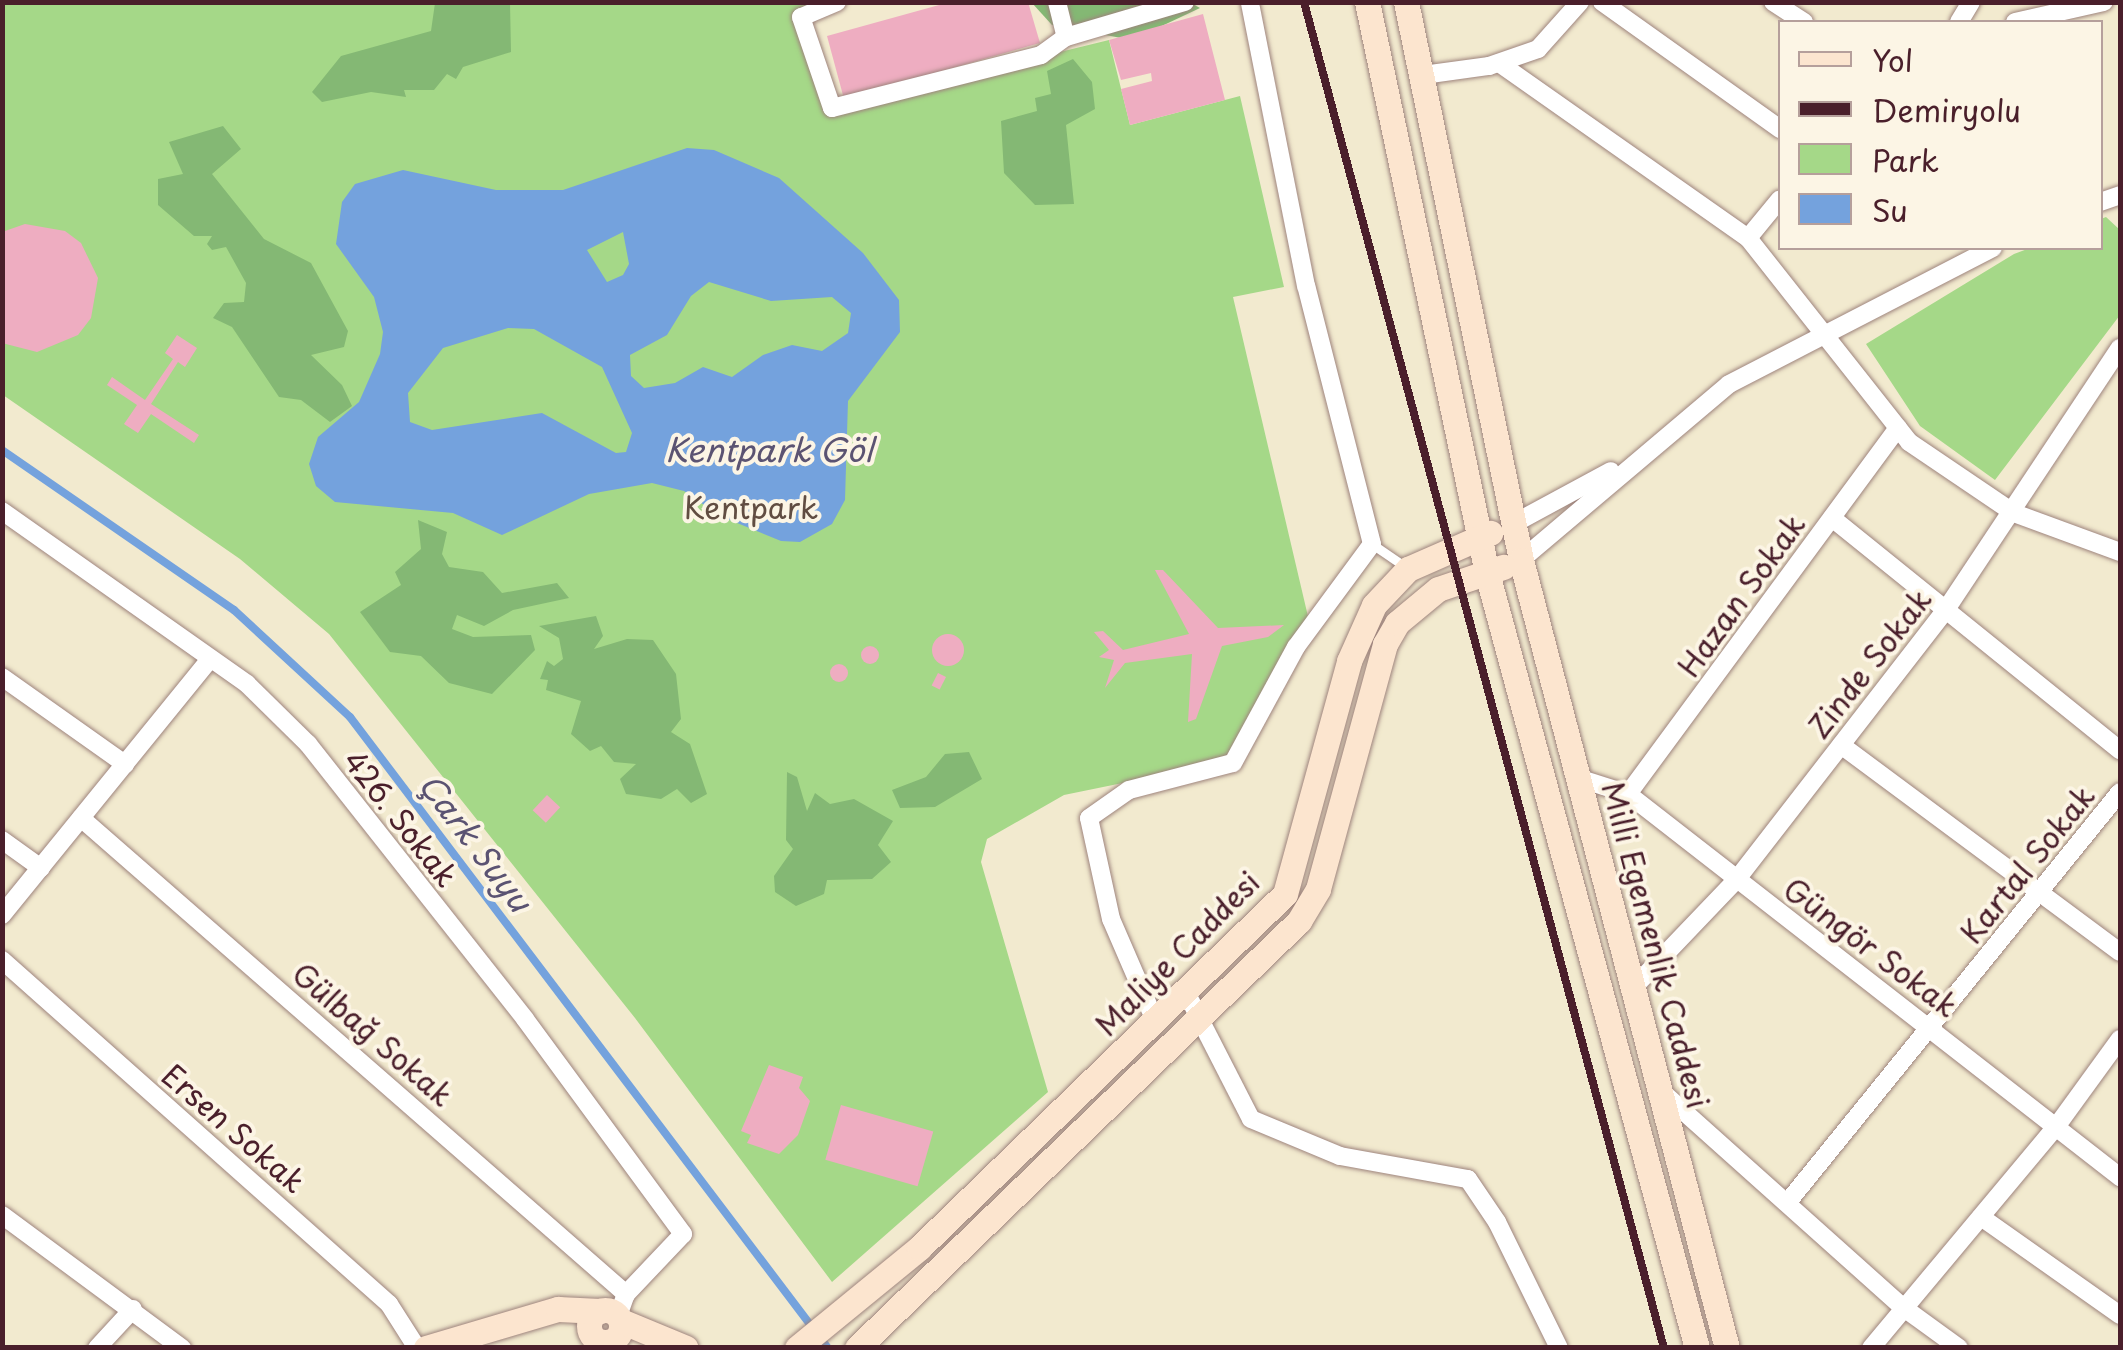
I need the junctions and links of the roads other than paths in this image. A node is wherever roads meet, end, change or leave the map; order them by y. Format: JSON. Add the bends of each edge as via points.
{"nodes":[{"id":1,"x":837,"y":2,"type":"edge"},
{"id":2,"x":1057,"y":2,"type":"edge"},
{"id":3,"x":1185,"y":2,"type":"edge"},
{"id":4,"x":1250,"y":2,"type":"edge"},
{"id":5,"x":1367,"y":2,"type":"edge"},
{"id":6,"x":1406,"y":2,"type":"edge"},
{"id":7,"x":1602,"y":2,"type":"edge"},
{"id":8,"x":1773,"y":2,"type":"edge"},
{"id":9,"x":2104,"y":2,"type":"edge"},
{"id":10,"x":1579,"y":3,"type":"edge"},
{"id":11,"x":1801,"y":20,"type":"edge"},
{"id":12,"x":2024,"y":20,"type":"edge"},
{"id":13,"x":1066,"y":37,"type":"junction"},
{"id":14,"x":1499,"y":63,"type":"junction"},
{"id":15,"x":1423,"y":75,"type":"junction"},
{"id":16,"x":1778,"y":128,"type":"edge"},
{"id":17,"x":1778,"y":201,"type":"edge"},
{"id":18,"x":1748,"y":238,"type":"junction"},
{"id":19,"x":1990,"y":250,"type":"edge"},
{"id":20,"x":1830,"y":334,"type":"junction"},
{"id":21,"x":2120,"y":348,"type":"edge"},
{"id":22,"x":1898,"y":428,"type":"junction"},
{"id":23,"x":1630,"y":462,"type":"junction"},
{"id":24,"x":2,"y":511,"type":"edge"},
{"id":25,"x":2014,"y":513,"type":"junction"},
{"id":26,"x":1832,"y":518,"type":"junction"},
{"id":27,"x":1513,"y":524,"type":"junction"},
{"id":28,"x":1479,"y":538,"type":"junction"},
{"id":29,"x":1372,"y":544,"type":"junction"},
{"id":30,"x":2120,"y":552,"type":"edge"},
{"id":31,"x":1521,"y":560,"type":"junction"},
{"id":32,"x":1408,"y":569,"type":"junction"},
{"id":33,"x":1486,"y":573,"type":"junction"},
{"id":34,"x":1945,"y":612,"type":"junction"},
{"id":35,"x":210,"y":659,"type":"junction"},
{"id":36,"x":2,"y":677,"type":"edge"},
{"id":37,"x":1841,"y":745,"type":"junction"},
{"id":38,"x":2120,"y":750,"type":"edge"},
{"id":39,"x":125,"y":764,"type":"junction"},
{"id":40,"x":1578,"y":778,"type":"junction"},
{"id":41,"x":2120,"y":792,"type":"edge"},
{"id":42,"x":1628,"y":794,"type":"junction"},
{"id":43,"x":81,"y":818,"type":"junction"},
{"id":44,"x":2,"y":840,"type":"edge"},
{"id":45,"x":41,"y":868,"type":"junction"},
{"id":46,"x":1737,"y":879,"type":"junction"},
{"id":47,"x":2038,"y":890,"type":"junction"},
{"id":48,"x":2,"y":915,"type":"edge"},
{"id":49,"x":2120,"y":952,"type":"edge"},
{"id":50,"x":2,"y":960,"type":"edge"},
{"id":51,"x":1632,"y":989,"type":"junction"},
{"id":52,"x":1187,"y":994,"type":"junction"},
{"id":53,"x":1202,"y":1021,"type":"junction"},
{"id":54,"x":1156,"y":1023,"type":"junction"},
{"id":55,"x":1932,"y":1028,"type":"junction"},
{"id":56,"x":2120,"y":1039,"type":"edge"},
{"id":57,"x":1662,"y":1092,"type":"junction"},
{"id":58,"x":2056,"y":1127,"type":"junction"},
{"id":59,"x":2120,"y":1177,"type":"edge"},
{"id":60,"x":1787,"y":1203,"type":"junction"},
{"id":61,"x":2,"y":1214,"type":"edge"},
{"id":62,"x":1981,"y":1217,"type":"junction"},
{"id":63,"x":1904,"y":1308,"type":"junction"},
{"id":64,"x":133,"y":1309,"type":"junction"},
{"id":65,"x":2120,"y":1315,"type":"edge"},
{"id":66,"x":610,"y":1327,"type":"edge"},
{"id":67,"x":1887,"y":1328,"type":"junction"},
{"id":68,"x":98,"y":1348,"type":"edge"},
{"id":69,"x":182,"y":1348,"type":"edge"},
{"id":70,"x":417,"y":1348,"type":"edge"},
{"id":71,"x":426,"y":1348,"type":"edge"},
{"id":72,"x":686,"y":1348,"type":"edge"},
{"id":73,"x":798,"y":1348,"type":"edge"},
{"id":74,"x":858,"y":1348,"type":"edge"},
{"id":75,"x":1559,"y":1348,"type":"edge"},
{"id":76,"x":1697,"y":1348,"type":"edge"},
{"id":77,"x":1727,"y":1348,"type":"edge"},
{"id":78,"x":1871,"y":1348,"type":"edge"},
{"id":79,"x":1899,"y":1348,"type":"edge"},
{"id":80,"x":1959,"y":1348,"type":"edge"}],
"edges":[{"from":1,"to":13,"type":"street","via":[[801,17],[832,108],[1042,55]]},
{"from":2,"to":13,"type":"street"},
{"from":3,"to":13,"type":"street"},
{"from":4,"to":29,"type":"street","via":[[1306,286]]},
{"from":5,"to":28,"type":"main road"},
{"from":6,"to":15,"type":"main road"},
{"from":7,"to":16,"type":"street"},
{"from":8,"to":11,"type":"street"},
{"from":9,"to":12,"type":"street"},
{"from":10,"to":14,"type":"street","via":[[1538,48]]},
{"from":14,"to":15,"type":"street"},
{"from":14,"to":18,"type":"street"},
{"from":15,"to":27,"type":"main road"},
{"from":17,"to":18,"type":"street"},
{"from":18,"to":20,"type":"street"},
{"from":19,"to":20,"type":"street"},
{"from":20,"to":22,"type":"street"},
{"from":20,"to":23,"type":"street","via":[[1729,384]]},
{"from":21,"to":25,"type":"street","name":"Zinde Sokak"},
{"from":22,"to":25,"type":"street"},
{"from":22,"to":26,"type":"street","name":"Hazan Sokak"},
{"from":23,"to":27,"type":"street"},
{"from":23,"to":31,"type":"street"},
{"from":24,"to":35,"type":"street","name":"426. Sokak"},
{"from":25,"to":30,"type":"street"},
{"from":25,"to":34,"type":"street","name":"Zinde Sokak"},
{"from":26,"to":34,"type":"street"},
{"from":26,"to":42,"type":"street","name":"Hazan Sokak"},
{"from":27,"to":28,"type":"main road","name":"Maliye Caddesi"},
{"from":27,"to":31,"type":"main road","name":"Milli Egemenlik Caddesi"},
{"from":28,"to":32,"type":"main road","name":"Maliye Caddesi"},
{"from":28,"to":33,"type":"main road"},
{"from":29,"to":32,"type":"lane"},
{"from":29,"to":54,"type":"street","via":[[1296,646],[1233,763],[1129,790],[1088,818],[1111,918]]},
{"from":31,"to":33,"type":"main road","name":"Maliye Caddesi"},
{"from":31,"to":40,"type":"main road","name":"Milli Egemenlik Caddesi"},
{"from":32,"to":52,"type":"main road","name":"Maliye Caddesi","via":[[1374,605],[1356,642],[1285,894]]},
{"from":33,"to":53,"type":"main road","name":"Maliye Caddesi","via":[[1438,589],[1397,623],[1379,662],[1310,906]]},
{"from":33,"to":76,"type":"main road"},
{"from":34,"to":37,"type":"street","name":"Zinde Sokak"},
{"from":34,"to":38,"type":"street"},
{"from":35,"to":39,"type":"street"},
{"from":35,"to":66,"type":"street","name":"426. Sokak","via":[[247,684],[308,744],[683,1234]]},
{"from":36,"to":39,"type":"street"},
{"from":37,"to":46,"type":"street","name":"Zinde Sokak"},
{"from":37,"to":47,"type":"street"},
{"from":39,"to":43,"type":"street"},
{"from":40,"to":42,"type":"street","name":"Güngör Sokak"},
{"from":40,"to":51,"type":"main road","name":"Milli Egemenlik Caddesi"},
{"from":41,"to":47,"type":"street","name":"Kartal Sokak"},
{"from":42,"to":46,"type":"street","name":"Güngör Sokak"},
{"from":43,"to":45,"type":"street"},
{"from":43,"to":66,"type":"street","name":"Gülbağ Sokak"},
{"from":44,"to":45,"type":"street"},
{"from":45,"to":48,"type":"street"},
{"from":46,"to":51,"type":"street","name":"Zinde Sokak"},
{"from":46,"to":55,"type":"street","name":"Güngör Sokak"},
{"from":47,"to":49,"type":"street"},
{"from":47,"to":55,"type":"street","name":"Kartal Sokak"},
{"from":50,"to":70,"type":"street","name":"Ersen Sokak","via":[[389,1304]]},
{"from":51,"to":57,"type":"main road","name":"Milli Egemenlik Caddesi"},
{"from":52,"to":53,"type":"street"},
{"from":52,"to":54,"type":"main road","name":"Maliye Caddesi"},
{"from":53,"to":74,"type":"main road","name":"Maliye Caddesi"},
{"from":53,"to":75,"type":"street","via":[[1252,1119],[1340,1156],[1468,1179],[1498,1222]]},
{"from":54,"to":73,"type":"main road","name":"Maliye Caddesi"},
{"from":55,"to":58,"type":"street","name":"Güngör Sokak"},
{"from":55,"to":60,"type":"street","name":"Kartal Sokak"},
{"from":56,"to":58,"type":"street"},
{"from":57,"to":60,"type":"street"},
{"from":57,"to":77,"type":"main road","name":"Milli Egemenlik Caddesi"},
{"from":58,"to":59,"type":"street","name":"Güngör Sokak"},
{"from":58,"to":62,"type":"street"},
{"from":60,"to":63,"type":"street"},
{"from":61,"to":64,"type":"street"},
{"from":62,"to":63,"type":"street"},
{"from":62,"to":65,"type":"street"},
{"from":63,"to":67,"type":"street"},
{"from":63,"to":80,"type":"street"},
{"from":64,"to":68,"type":"street"},
{"from":64,"to":69,"type":"street"},
{"from":66,"to":71,"type":"main road","via":[[558,1309]]},
{"from":66,"to":72,"type":"main road"},
{"from":67,"to":78,"type":"street"},
{"from":67,"to":79,"type":"street"}]}
